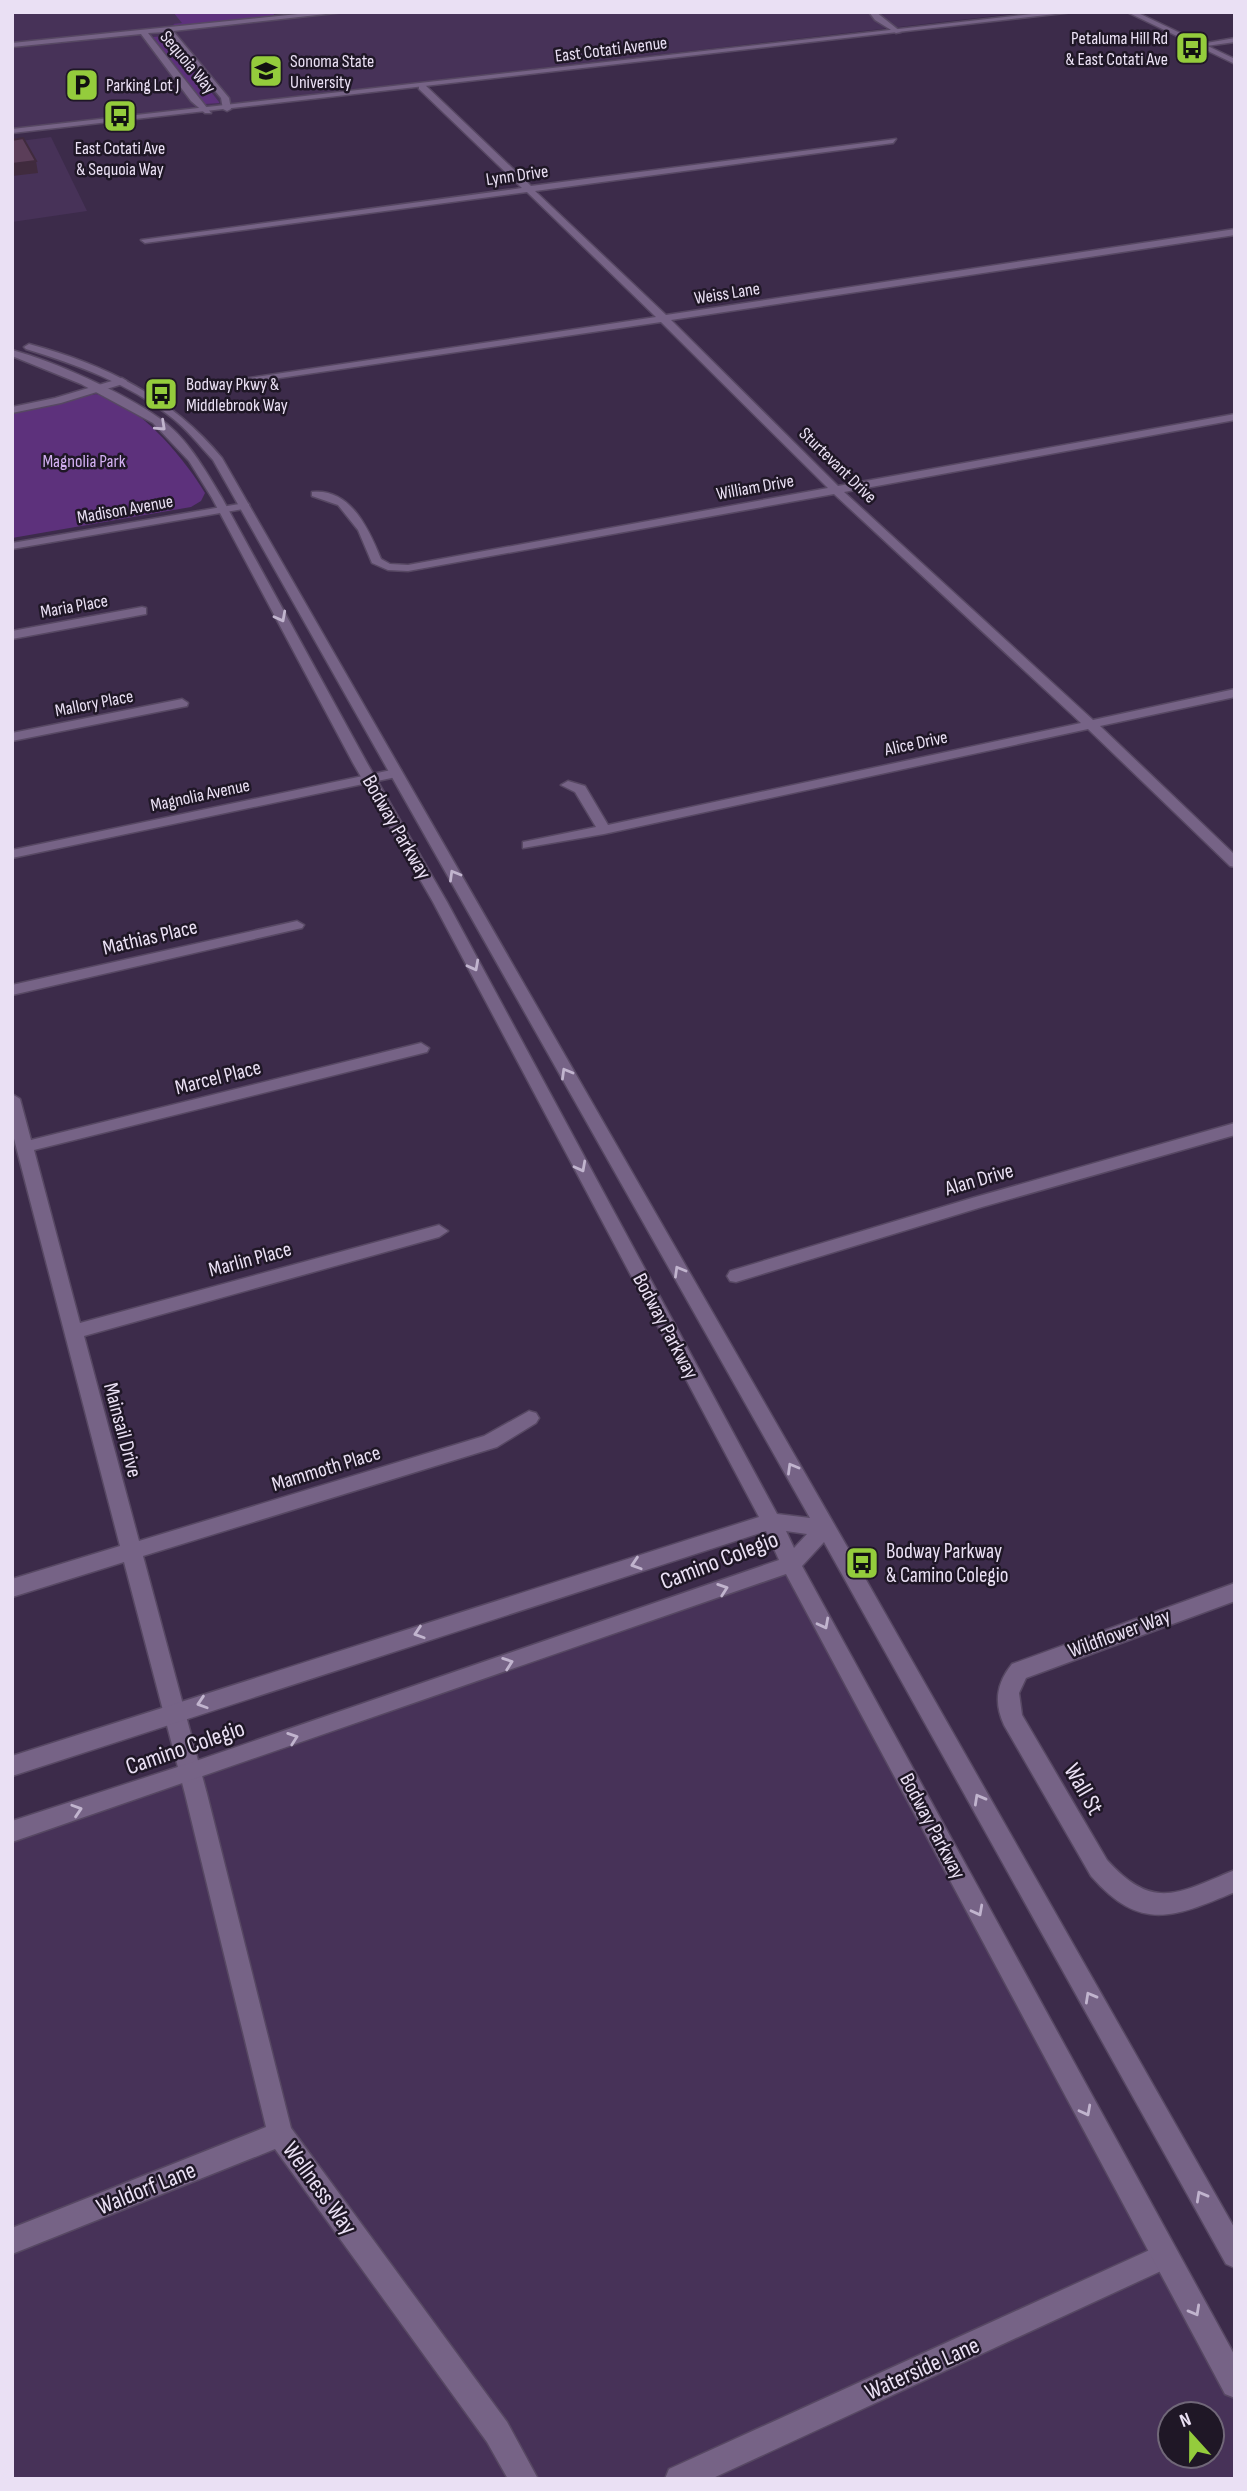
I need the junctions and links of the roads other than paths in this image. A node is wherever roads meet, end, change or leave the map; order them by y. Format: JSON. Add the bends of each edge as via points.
{"nodes":[{"id":1,"x":341,"y":12,"type":"edge"},
{"id":2,"x":872,"y":12,"type":"edge"},
{"id":3,"x":1070,"y":12,"type":"edge"},
{"id":4,"x":1130,"y":12,"type":"edge"},
{"id":5,"x":169,"y":31,"type":"junction"},
{"id":6,"x":898,"y":32,"type":"junction"},
{"id":7,"x":144,"y":33,"type":"junction"},
{"id":8,"x":1235,"y":40,"type":"edge"},
{"id":9,"x":12,"y":45,"type":"edge"},
{"id":10,"x":1199,"y":45,"type":"junction"},
{"id":11,"x":1235,"y":62,"type":"edge"},
{"id":12,"x":422,"y":87,"type":"junction"},
{"id":13,"x":379,"y":92,"type":"junction"},
{"id":14,"x":225,"y":98,"type":"junction"},
{"id":15,"x":194,"y":99,"type":"junction"},
{"id":16,"x":227,"y":109,"type":"junction"},
{"id":17,"x":208,"y":111,"type":"junction"},
{"id":18,"x":154,"y":117,"type":"junction"},
{"id":19,"x":12,"y":131,"type":"edge"},
{"id":20,"x":12,"y":138,"type":"edge"},
{"id":21,"x":893,"y":141,"type":"dead end"},
{"id":22,"x":527,"y":190,"type":"junction"},
{"id":23,"x":1235,"y":232,"type":"edge"},
{"id":24,"x":145,"y":240,"type":"dead end"},
{"id":25,"x":664,"y":319,"type":"junction"},
{"id":26,"x":12,"y":342,"type":"edge"},
{"id":27,"x":12,"y":353,"type":"edge"},
{"id":28,"x":122,"y":381,"type":"junction"},
{"id":29,"x":223,"y":385,"type":"dead end"},
{"id":30,"x":100,"y":389,"type":"junction"},
{"id":31,"x":12,"y":410,"type":"edge"},
{"id":32,"x":1235,"y":418,"type":"edge"},
{"id":33,"x":836,"y":490,"type":"junction"},
{"id":34,"x":316,"y":494,"type":"dead end"},
{"id":35,"x":244,"y":506,"type":"junction"},
{"id":36,"x":223,"y":510,"type":"junction"},
{"id":37,"x":12,"y":546,"type":"edge"},
{"id":38,"x":142,"y":611,"type":"dead end"},
{"id":39,"x":12,"y":635,"type":"edge"},
{"id":40,"x":1235,"y":693,"type":"edge"},
{"id":41,"x":182,"y":703,"type":"dead end"},
{"id":42,"x":1091,"y":725,"type":"junction"},
{"id":43,"x":12,"y":737,"type":"edge"},
{"id":44,"x":396,"y":773,"type":"junction"},
{"id":45,"x":369,"y":779,"type":"junction"},
{"id":46,"x":568,"y":785,"type":"dead end"},
{"id":47,"x":604,"y":830,"type":"junction"},
{"id":48,"x":528,"y":845,"type":"dead end"},
{"id":49,"x":12,"y":854,"type":"edge"},
{"id":50,"x":1235,"y":863,"type":"edge"},
{"id":51,"x":297,"y":925,"type":"dead end"},
{"id":52,"x":12,"y":990,"type":"edge"},
{"id":53,"x":421,"y":1048,"type":"dead end"},
{"id":54,"x":12,"y":1099,"type":"edge"},
{"id":55,"x":1235,"y":1129,"type":"edge"},
{"id":56,"x":25,"y":1147,"type":"junction"},
{"id":57,"x":439,"y":1231,"type":"dead end"},
{"id":58,"x":736,"y":1276,"type":"dead end"},
{"id":59,"x":74,"y":1332,"type":"junction"},
{"id":60,"x":529,"y":1418,"type":"dead end"},
{"id":61,"x":771,"y":1521,"type":"junction"},
{"id":62,"x":825,"y":1528,"type":"junction"},
{"id":63,"x":132,"y":1552,"type":"junction"},
{"id":64,"x":791,"y":1564,"type":"junction"},
{"id":65,"x":12,"y":1588,"type":"edge"},
{"id":66,"x":1235,"y":1592,"type":"edge"},
{"id":67,"x":1008,"y":1684,"type":"joint"},
{"id":68,"x":174,"y":1712,"type":"junction"},
{"id":69,"x":12,"y":1766,"type":"edge"},
{"id":70,"x":190,"y":1773,"type":"junction"},
{"id":71,"x":12,"y":1832,"type":"edge"},
{"id":72,"x":1235,"y":1881,"type":"edge"},
{"id":73,"x":280,"y":2134,"type":"junction"},
{"id":74,"x":12,"y":2241,"type":"edge"},
{"id":75,"x":1233,"y":2247,"type":"edge"},
{"id":76,"x":1165,"y":2256,"type":"junction"},
{"id":77,"x":1235,"y":2384,"type":"edge"},
{"id":78,"x":524,"y":2479,"type":"edge"},
{"id":79,"x":679,"y":2479,"type":"edge"}],
"edges":[{"from":1,"to":5,"type":"street"},
{"from":2,"to":6,"type":"street"},
{"from":3,"to":6,"type":"street","name":"East Cotati Avenue"},
{"from":4,"to":10,"type":"street"},
{"from":5,"to":7,"type":"street"},
{"from":5,"to":14,"type":"street","name":"Sequoia Way"},
{"from":6,"to":12,"type":"street","name":"East Cotati Avenue"},
{"from":7,"to":9,"type":"street"},
{"from":7,"to":15,"type":"street","name":"Sequoia Way"},
{"from":8,"to":10,"type":"street"},
{"from":10,"to":11,"type":"street"},
{"from":12,"to":13,"type":"street","name":"East Cotati Avenue"},
{"from":12,"to":22,"type":"street","name":"Sturtevant Drive"},
{"from":13,"to":14,"type":"street","via":[[252,103]]},
{"from":13,"to":16,"type":"street","name":"East Cotati Avenue"},
{"from":14,"to":16,"type":"street","name":"Sequoia Way"},
{"from":15,"to":17,"type":"street","name":"Sequoia Way"},
{"from":15,"to":18,"type":"street","via":[[191,107]]},
{"from":16,"to":17,"type":"street","name":"East Cotati Avenue"},
{"from":17,"to":18,"type":"street","name":"East Cotati Avenue"},
{"from":18,"to":19,"type":"street","name":"East Cotati Avenue"},
{"from":18,"to":20,"type":"street","name":"East Cotati Avenue"},
{"from":21,"to":22,"type":"street","name":"Lynn Drive"},
{"from":22,"to":24,"type":"street","name":"Lynn Drive"},
{"from":22,"to":25,"type":"street","name":"Sturtevant Drive"},
{"from":23,"to":25,"type":"street","name":"Weiss Lane"},
{"from":25,"to":29,"type":"street","name":"Weiss Lane"},
{"from":25,"to":33,"type":"street","name":"Sturtevant Drive"},
{"from":26,"to":28,"type":"street","name":"Bodway Parkway"},
{"from":27,"to":30,"type":"street","name":"Bodway Parkway"},
{"from":28,"to":30,"type":"street"},
{"from":28,"to":35,"type":"street","name":"Bodway Parkway","via":[[176,416],[217,458]]},
{"from":30,"to":31,"type":"street"},
{"from":30,"to":36,"type":"street","name":"Bodway Parkway","one_way":true,"via":[[157,421],[193,459]]},
{"from":32,"to":33,"type":"street","name":"William Drive"},
{"from":33,"to":34,"type":"street","name":"William Drive","via":[[408,568],[387,567],[376,561],[363,529],[342,503]]},
{"from":33,"to":42,"type":"street","name":"Sturtevant Drive"},
{"from":35,"to":36,"type":"street","name":"Madison Avenue"},
{"from":35,"to":44,"type":"street","name":"Bodway Parkway"},
{"from":36,"to":37,"type":"street","name":"Madison Avenue"},
{"from":36,"to":45,"type":"street","name":"Bodway Parkway","one_way":true},
{"from":38,"to":39,"type":"street","name":"Maria Place"},
{"from":40,"to":42,"type":"street","name":"Alice Drive"},
{"from":41,"to":43,"type":"street","name":"Mallory Place"},
{"from":42,"to":47,"type":"street","name":"Alice Drive"},
{"from":42,"to":50,"type":"street","name":"Sturtevant Drive"},
{"from":44,"to":45,"type":"street","name":"Magnolia Avenue"},
{"from":62,"to":44,"type":"street","name":"Bodway Parkway","one_way":true},
{"from":45,"to":49,"type":"street","name":"Magnolia Avenue"},
{"from":45,"to":61,"type":"street","name":"Bodway Parkway","one_way":true,"via":[[440,902]]},
{"from":46,"to":47,"type":"street","via":[[580,789]]},
{"from":47,"to":48,"type":"street","name":"Alice Drive"},
{"from":51,"to":52,"type":"street","name":"Mathias Place"},
{"from":53,"to":56,"type":"street","name":"Marcel Place"},
{"from":54,"to":56,"type":"street","name":"Mainsail Drive"},
{"from":55,"to":58,"type":"street","name":"Alan Drive"},
{"from":56,"to":59,"type":"street","name":"Mainsail Drive"},
{"from":57,"to":59,"type":"street","name":"Marlin Place"},
{"from":59,"to":63,"type":"street","name":"Mainsail Drive"},
{"from":60,"to":63,"type":"street","name":"Mammoth Place","via":[[490,1442]]},
{"from":61,"to":62,"type":"street","name":"Camino Colegio"},
{"from":61,"to":64,"type":"street","name":"Bodway Parkway"},
{"from":61,"to":68,"type":"street","name":"Camino Colegio","one_way":true},
{"from":62,"to":64,"type":"street","name":"Camino Colegio"},
{"from":75,"to":62,"type":"street","name":"Bodway Parkway","one_way":true},
{"from":63,"to":65,"type":"street","name":"Mammoth Place"},
{"from":63,"to":68,"type":"street","name":"Mainsail Drive"},
{"from":70,"to":64,"type":"street","name":"Camino Colegio","one_way":true},
{"from":64,"to":76,"type":"street","name":"Bodway Parkway","one_way":true},
{"from":66,"to":67,"type":"street","name":"Wildflower Way","via":[[1041,1661],[1019,1671]]},
{"from":67,"to":72,"type":"street","name":"Wall St","via":[[1012,1718],[1114,1888],[1141,1904],[1164,1905]]},
{"from":68,"to":69,"type":"street","name":"Camino Colegio"},
{"from":68,"to":70,"type":"street","name":"Mainsail Drive"},
{"from":71,"to":70,"type":"street","name":"Camino Colegio","one_way":true},
{"from":70,"to":73,"type":"street","name":"Wellness Way"},
{"from":73,"to":74,"type":"street","name":"Waldorf Lane"},
{"from":73,"to":78,"type":"street","name":"Wellness Way","via":[[498,2432]]},
{"from":76,"to":77,"type":"street","name":"Bodway Parkway","one_way":true},
{"from":76,"to":79,"type":"street","name":"Waterside Lane"}]}
